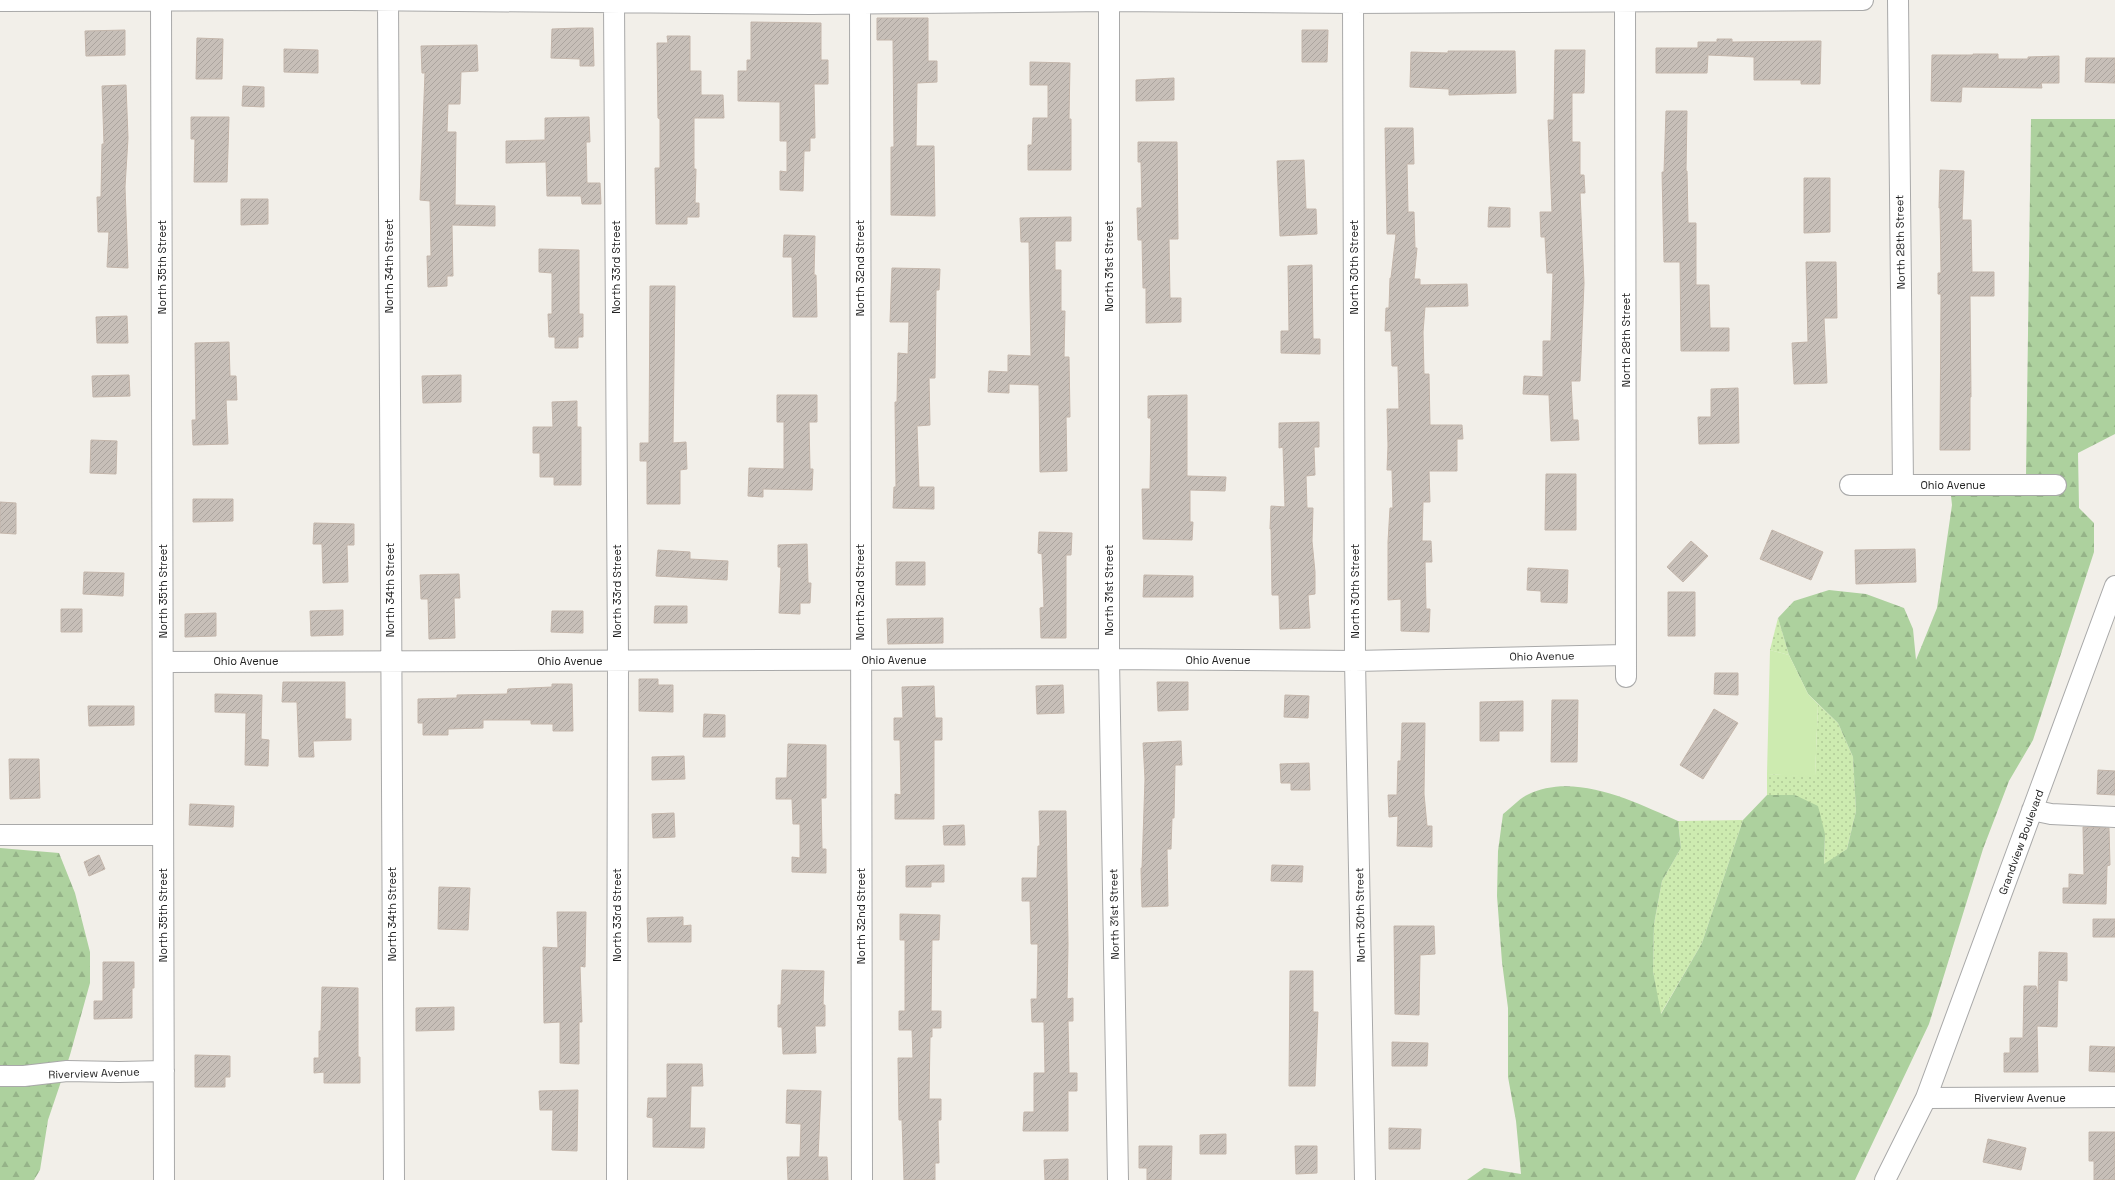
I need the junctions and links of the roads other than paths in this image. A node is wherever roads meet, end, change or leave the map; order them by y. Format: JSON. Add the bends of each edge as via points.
{"nodes":[{"id":1,"x":0,"y":0,"type":"edge"},
{"id":2,"x":388,"y":0,"type":"edge"},
{"id":3,"x":1192,"y":0,"type":"edge"},
{"id":4,"x":1573,"y":0,"type":"edge"},
{"id":5,"x":1863,"y":0,"type":"edge"},
{"id":6,"x":1898,"y":0,"type":"edge"},
{"id":7,"x":161,"y":1,"type":"junction"},
{"id":8,"x":479,"y":1,"type":"edge"},
{"id":9,"x":1109,"y":1,"type":"edge"},
{"id":10,"x":614,"y":2,"type":"junction"},
{"id":11,"x":811,"y":2,"type":"edge"},
{"id":12,"x":1353,"y":2,"type":"junction"},
{"id":13,"x":1626,"y":2,"type":"junction"},
{"id":14,"x":860,"y":3,"type":"junction"},
{"id":15,"x":1850,"y":485,"type":"dead end"},
{"id":16,"x":1903,"y":485,"type":"junction"},
{"id":17,"x":2056,"y":485,"type":"dead end"},
{"id":18,"x":2115,"y":586,"type":"edge"},
{"id":19,"x":1626,"y":654,"type":"junction"},
{"id":20,"x":1109,"y":659,"type":"junction"},
{"id":21,"x":860,"y":660,"type":"junction"},
{"id":22,"x":390,"y":661,"type":"junction"},
{"id":23,"x":1355,"y":661,"type":"junction"},
{"id":24,"x":163,"y":662,"type":"junction"},
{"id":25,"x":618,"y":662,"type":"junction"},
{"id":26,"x":1626,"y":677,"type":"dead end"},
{"id":27,"x":2032,"y":810,"type":"junction"},
{"id":28,"x":2115,"y":817,"type":"edge"},
{"id":29,"x":0,"y":835,"type":"edge"},
{"id":30,"x":162,"y":835,"type":"junction"},
{"id":31,"x":164,"y":1071,"type":"junction"},
{"id":32,"x":0,"y":1076,"type":"edge"},
{"id":33,"x":1926,"y":1098,"type":"junction"},
{"id":34,"x":2115,"y":1098,"type":"edge"},
{"id":35,"x":164,"y":1180,"type":"edge"},
{"id":36,"x":394,"y":1180,"type":"edge"},
{"id":37,"x":617,"y":1180,"type":"edge"},
{"id":38,"x":862,"y":1180,"type":"edge"},
{"id":39,"x":1118,"y":1180,"type":"edge"},
{"id":40,"x":1365,"y":1180,"type":"edge"},
{"id":41,"x":1885,"y":1180,"type":"edge"}],
"edges":[{"from":1,"to":7,"type":"street"},
{"from":2,"to":7,"type":"street"},
{"from":2,"to":8,"type":"street"},
{"from":2,"to":22,"type":"street","name":"North 34th Street"},
{"from":3,"to":9,"type":"street"},
{"from":3,"to":12,"type":"street"},
{"from":4,"to":12,"type":"street"},
{"from":4,"to":13,"type":"street"},
{"from":5,"to":13,"type":"street"},
{"from":6,"to":16,"type":"street","name":"North 28th Street"},
{"from":7,"to":24,"type":"street","name":"North 35th Street"},
{"from":8,"to":10,"type":"street"},
{"from":9,"to":14,"type":"street"},
{"from":9,"to":20,"type":"street","name":"North 31st Street"},
{"from":10,"to":11,"type":"street"},
{"from":10,"to":25,"type":"street","name":"North 33rd Street"},
{"from":11,"to":14,"type":"street"},
{"from":12,"to":23,"type":"street","name":"North 30th Street"},
{"from":13,"to":19,"type":"street","name":"North 29th Street"},
{"from":14,"to":21,"type":"street","name":"North 32nd Street"},
{"from":15,"to":16,"type":"street","name":"Ohio Avenue"},
{"from":16,"to":17,"type":"street","name":"Ohio Avenue"},
{"from":18,"to":27,"type":"street","name":"Grandview Boulevard"},
{"from":19,"to":23,"type":"street","name":"Ohio Avenue"},
{"from":19,"to":26,"type":"street","name":"North 29th Street"},
{"from":20,"to":21,"type":"street","name":"Ohio Avenue"},
{"from":20,"to":23,"type":"street","name":"Ohio Avenue"},
{"from":20,"to":39,"type":"street","name":"North 31st Street"},
{"from":21,"to":25,"type":"street","name":"Ohio Avenue"},
{"from":21,"to":38,"type":"street","name":"North 32nd Street"},
{"from":22,"to":24,"type":"street","name":"Ohio Avenue"},
{"from":22,"to":25,"type":"street","name":"Ohio Avenue"},
{"from":22,"to":36,"type":"street","name":"North 34th Street"},
{"from":23,"to":40,"type":"street","name":"North 30th Street"},
{"from":24,"to":30,"type":"street","name":"North 35th Street"},
{"from":25,"to":37,"type":"street","name":"North 33rd Street"},
{"from":27,"to":28,"type":"street","via":[[2051,814]]},
{"from":27,"to":33,"type":"street","name":"Grandview Boulevard"},
{"from":29,"to":30,"type":"street"},
{"from":30,"to":31,"type":"street","name":"North 35th Street"},
{"from":31,"to":32,"type":"street","name":"Riverview Avenue","via":[[67,1071]]},
{"from":31,"to":35,"type":"street","name":"North 35th Street"},
{"from":33,"to":34,"type":"street","name":"Riverview Avenue"},
{"from":33,"to":41,"type":"street","name":"Grandview Boulevard"}]}
